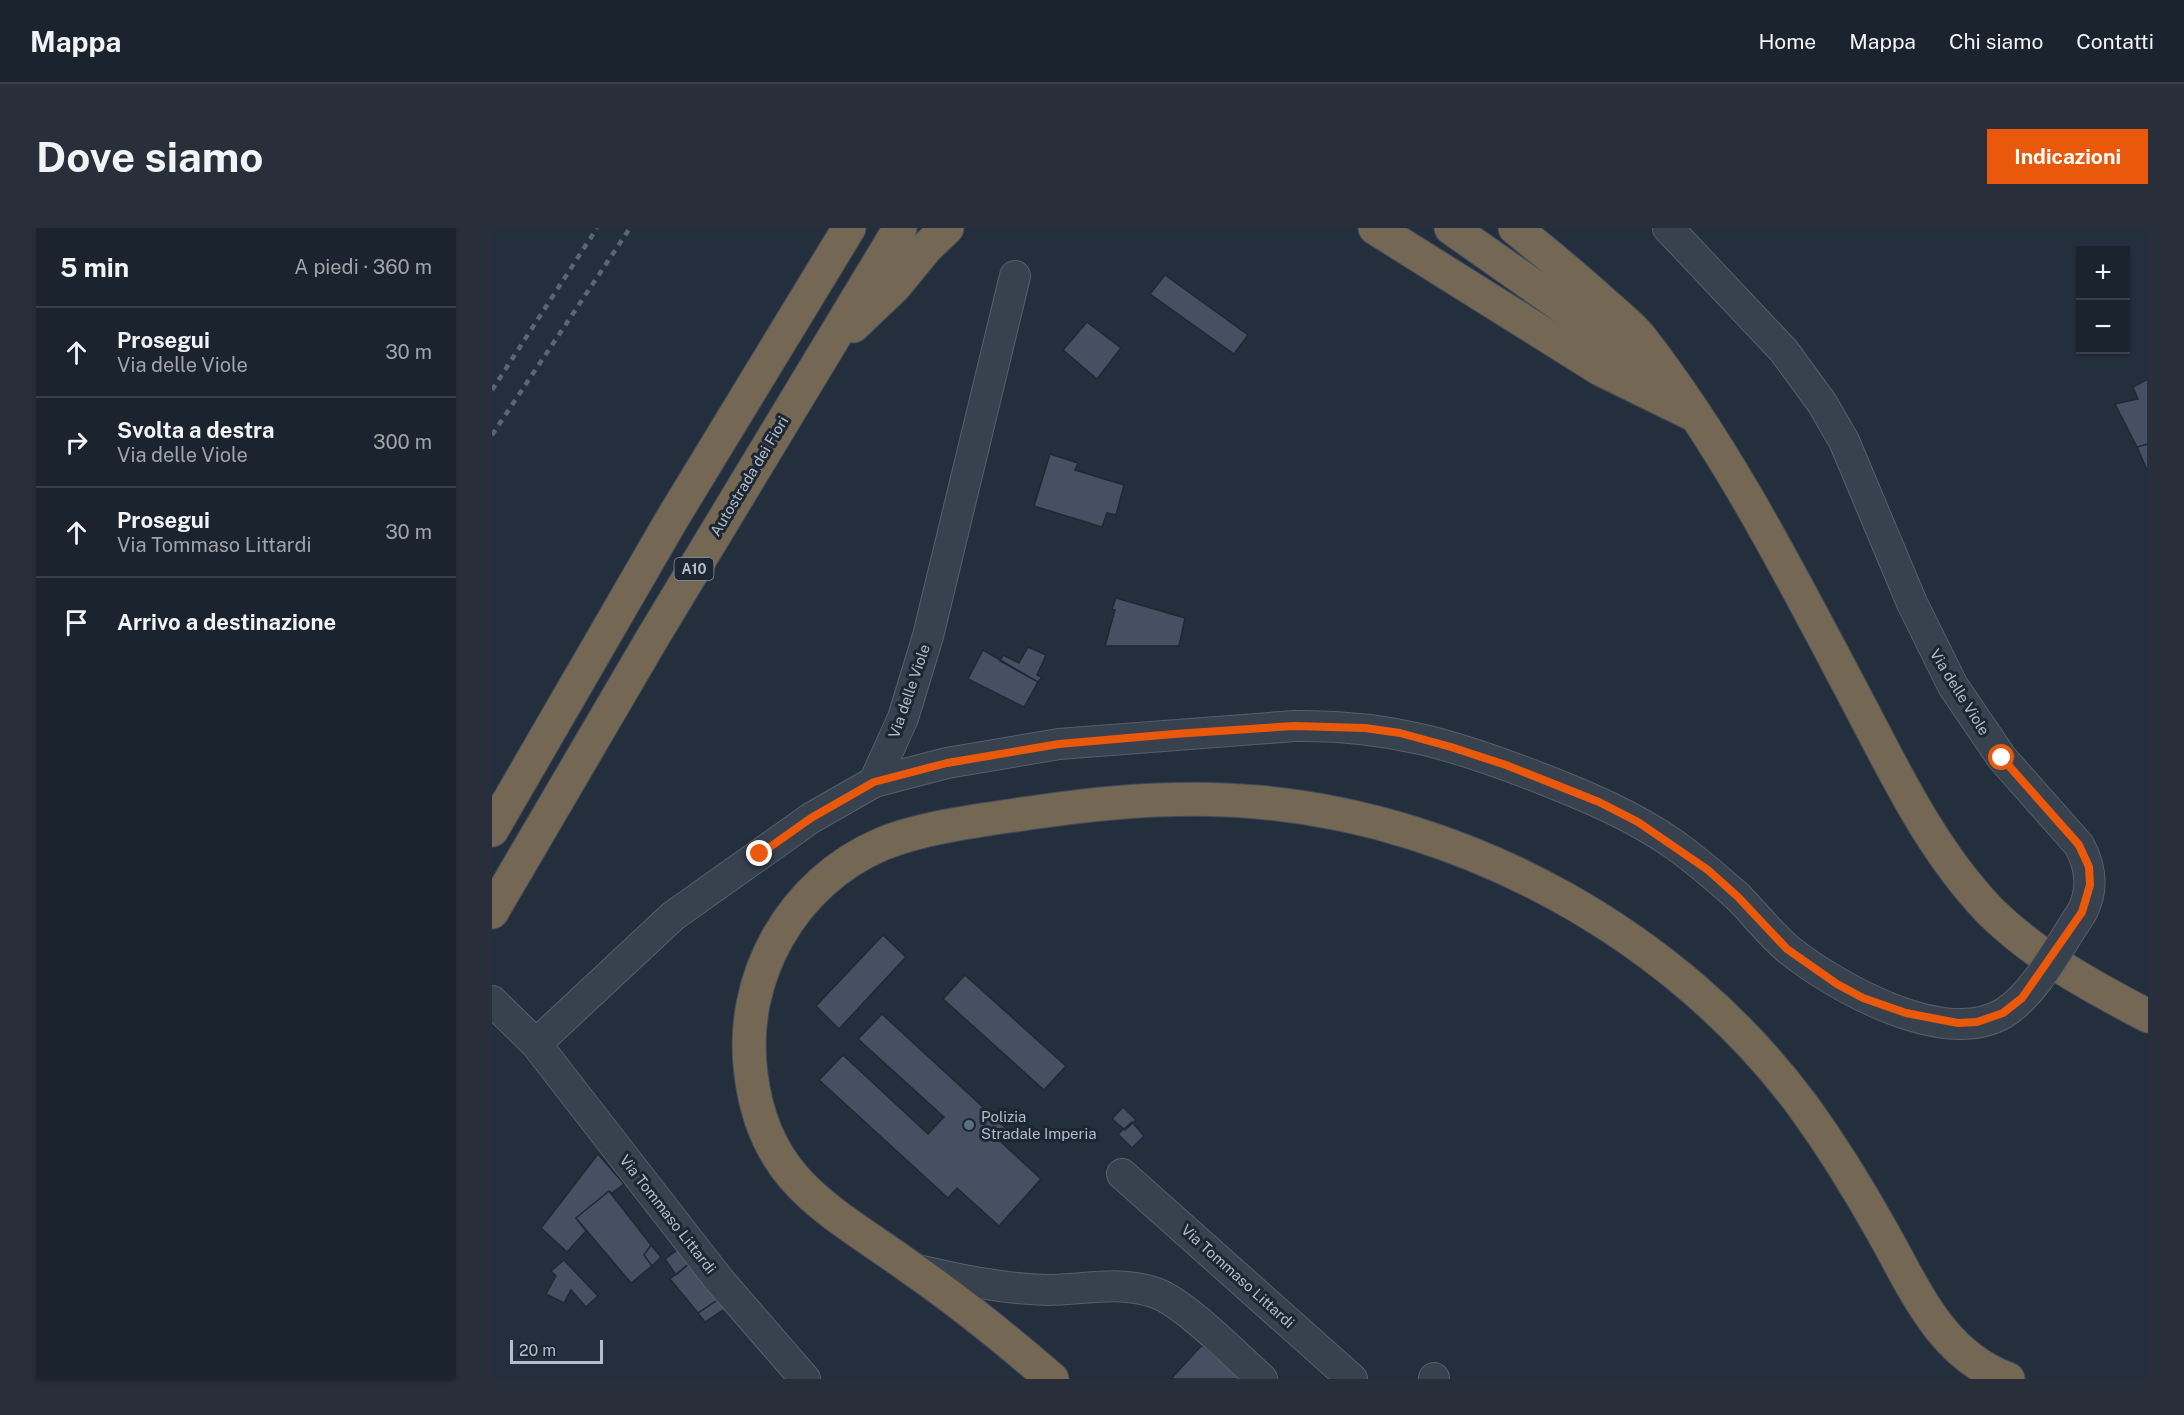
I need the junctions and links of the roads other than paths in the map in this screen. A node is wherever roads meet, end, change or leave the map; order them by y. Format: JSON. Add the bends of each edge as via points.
{"nodes":[{"id":1,"x":849,"y":228,"type":"edge"},
{"id":2,"x":900,"y":228,"type":"edge"},
{"id":3,"x":947,"y":228,"type":"edge"},
{"id":4,"x":1375,"y":228,"type":"edge"},
{"id":5,"x":1451,"y":228,"type":"edge"},
{"id":6,"x":1515,"y":228,"type":"edge"},
{"id":7,"x":1668,"y":228,"type":"edge"},
{"id":8,"x":1015,"y":276,"type":"dead end"},
{"id":9,"x":821,"y":356,"type":"junction"},
{"id":10,"x":1694,"y":415,"type":"junction"},
{"id":11,"x":874,"y":782,"type":"junction"},
{"id":12,"x":492,"y":830,"type":"edge"},
{"id":13,"x":492,"y":912,"type":"edge"},
{"id":14,"x":492,"y":1001,"type":"edge"},
{"id":15,"x":2148,"y":1016,"type":"edge"},
{"id":16,"x":536,"y":1044,"type":"junction"},
{"id":17,"x":1122,"y":1174,"type":"dead end"},
{"id":18,"x":913,"y":1269,"type":"junction"},
{"id":19,"x":805,"y":1379,"type":"edge"},
{"id":20,"x":1052,"y":1379,"type":"edge"},
{"id":21,"x":1262,"y":1379,"type":"edge"},
{"id":22,"x":1352,"y":1379,"type":"edge"},
{"id":23,"x":2008,"y":1379,"type":"edge"}],
"edges":[{"from":1,"to":12,"type":"highway","number":"A10","via":[[672,519]]},
{"from":2,"to":9,"type":"highway","name":"Autostrada dei Fiori","number":"A10"},
{"from":3,"to":9,"type":"highway","via":[[895,286]]},
{"from":4,"to":10,"type":"highway","via":[[1600,369]]},
{"from":5,"to":10,"type":"highway","via":[[1592,327]]},
{"from":6,"to":10,"type":"highway","via":[[1638,334]]},
{"from":7,"to":11,"type":"street","name":"Via delle Viole","bridge":true,"via":[[1784,351],[1822,403],[1844,441],[1912,603],[1953,686],[2002,758],[2085,856],[2090,885],[2082,912],[2022,998],[1992,1018],[1958,1023],[1883,1006],[1837,984],[1787,949],[1738,897],[1675,845],[1599,802],[1506,765],[1400,733],[1294,726],[1059,744],[947,763]]},
{"from":8,"to":11,"type":"street","name":"Via delle Viole","via":[[928,636],[903,718]]},
{"from":9,"to":13,"type":"highway","name":"Autostrada dei Fiori","number":"A10"},
{"from":10,"to":15,"type":"highway","via":[[1723,454],[1755,509],[1915,809],[1953,870],[1990,911],[2031,947]]},
{"from":11,"to":16,"type":"street","via":[[811,818],[673,916]]},
{"from":14,"to":16,"type":"street","name":"Via Tommaso Littardi"},
{"from":16,"to":19,"type":"street","name":"Via Tommaso Littardi","via":[[720,1281]]},
{"from":17,"to":22,"type":"street","name":"Via Tommaso Littardi"},
{"from":18,"to":20,"type":"highway"},
{"from":18,"to":21,"type":"street","via":[[998,1287],[1049,1290],[1120,1286],[1156,1293],[1179,1306]]},
{"from":18,"to":23,"type":"highway","via":[[801,1188],[773,1150],[762,1126],[747,1047],[756,992],[777,934],[805,898],[840,869],[883,844],[943,828],[1096,804],[1181,798],[1259,802],[1344,814],[1431,839],[1517,874],[1594,915],[1653,957],[1755,1048],[1801,1104],[1840,1161],[1935,1324],[1959,1351]]}]}
